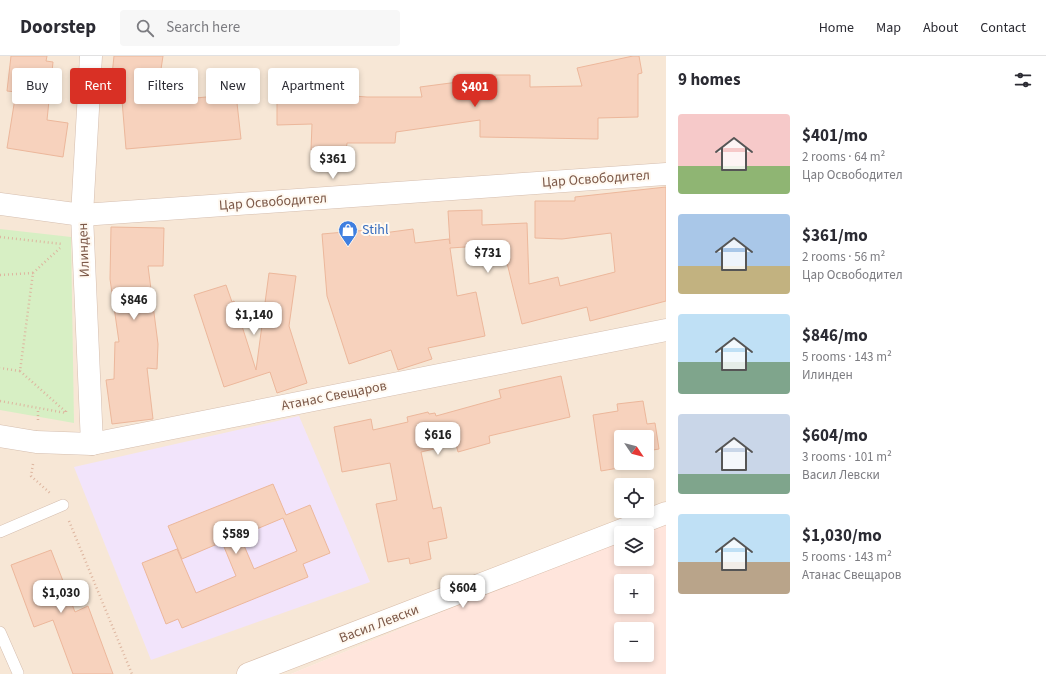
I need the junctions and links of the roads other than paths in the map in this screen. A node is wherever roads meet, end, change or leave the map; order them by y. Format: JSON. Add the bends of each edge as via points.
{"nodes":[{"id":1,"x":91,"y":56,"type":"edge"},
{"id":2,"x":666,"y":174,"type":"edge"},
{"id":3,"x":0,"y":204,"type":"edge"},
{"id":4,"x":82,"y":215,"type":"junction"},
{"id":5,"x":666,"y":330,"type":"edge"},
{"id":6,"x":0,"y":436,"type":"edge"},
{"id":7,"x":92,"y":444,"type":"junction"},
{"id":8,"x":63,"y":505,"type":"road end"},
{"id":9,"x":666,"y":512,"type":"edge"},
{"id":10,"x":0,"y":532,"type":"edge"},
{"id":11,"x":0,"y":632,"type":"edge"},
{"id":12,"x":18,"y":673,"type":"dead end"},
{"id":13,"x":248,"y":674,"type":"edge"}],
"edges":[{"from":1,"to":4,"type":"street","name":"Илинден"},
{"from":2,"to":4,"type":"street","name":"Цар Освободител"},
{"from":3,"to":4,"type":"street","name":"Цар Освободител"},
{"from":4,"to":7,"type":"street","name":"Илинден"},
{"from":5,"to":7,"type":"street","name":"Атанас Свещаров"},
{"from":6,"to":7,"type":"street","name":"Атанас Свещаров","via":[[36,442]]},
{"from":8,"to":10,"type":"lane"},
{"from":9,"to":13,"type":"street","name":"Васил Левски"},
{"from":11,"to":12,"type":"lane"}]}
